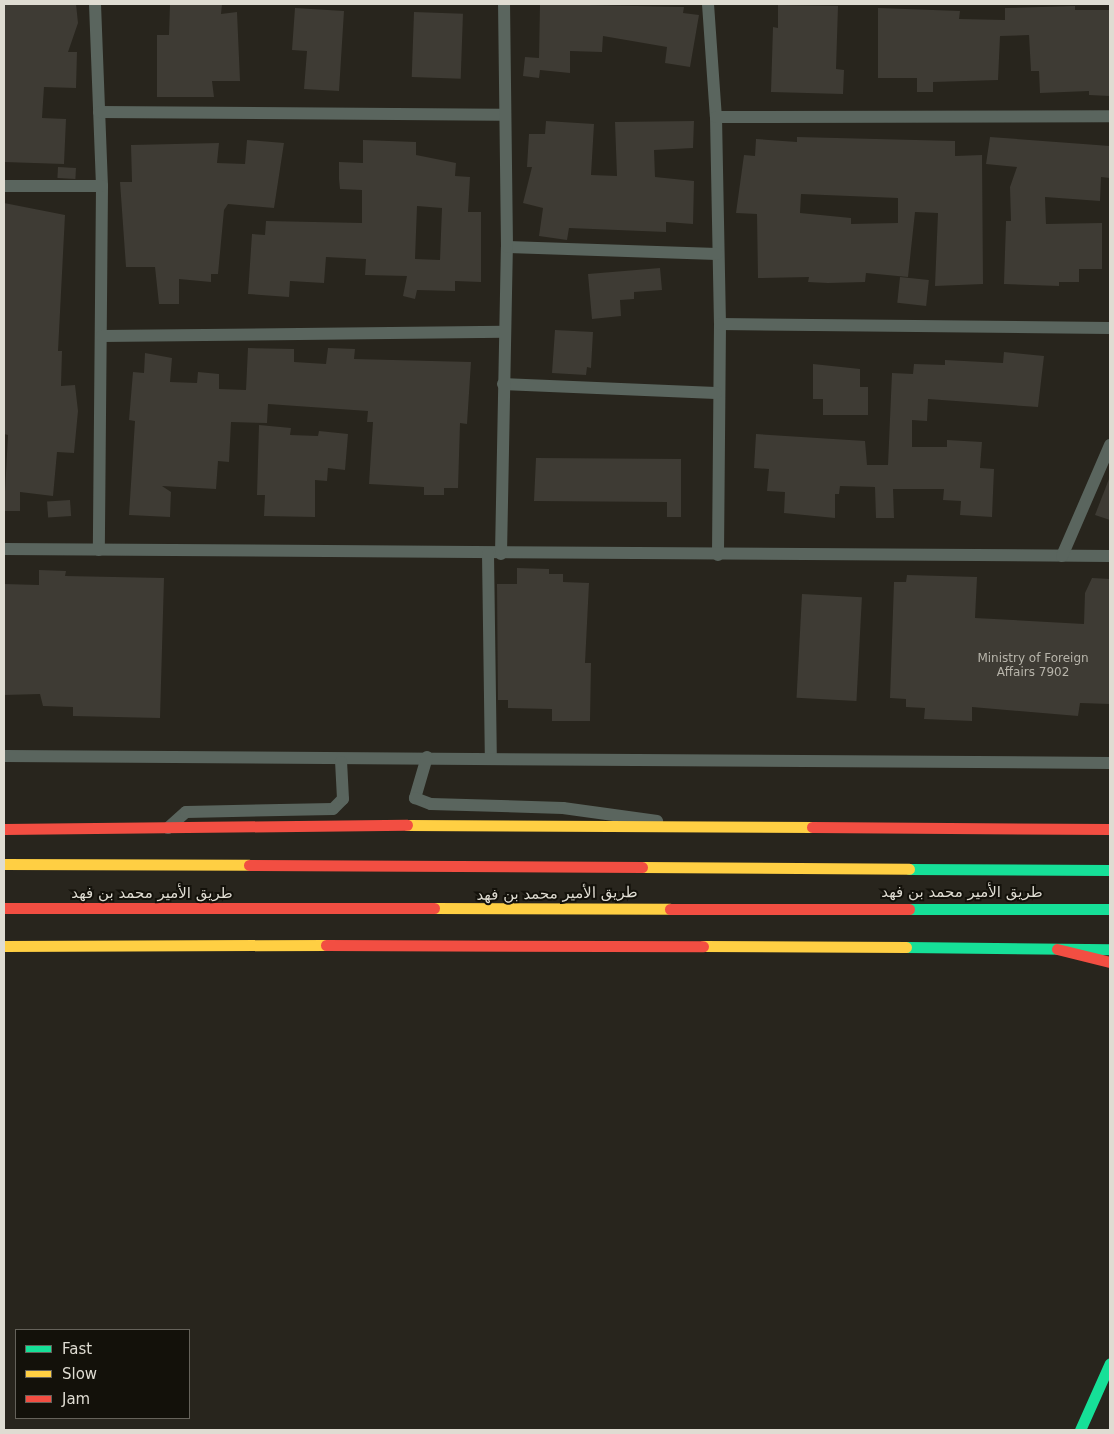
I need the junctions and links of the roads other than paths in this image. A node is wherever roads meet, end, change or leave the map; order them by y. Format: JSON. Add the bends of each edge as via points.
{"nodes":[{"id":1,"x":95,"y":4,"type":"edge"},
{"id":2,"x":504,"y":4,"type":"edge"},
{"id":3,"x":708,"y":4,"type":"edge"},
{"id":4,"x":99,"y":112,"type":"junction"},
{"id":5,"x":502,"y":115,"type":"junction"},
{"id":6,"x":1110,"y":116,"type":"edge"},
{"id":7,"x":716,"y":118,"type":"junction"},
{"id":8,"x":4,"y":186,"type":"edge"},
{"id":9,"x":102,"y":186,"type":"junction"},
{"id":10,"x":507,"y":246,"type":"junction"},
{"id":11,"x":717,"y":254,"type":"junction"},
{"id":12,"x":720,"y":324,"type":"junction"},
{"id":13,"x":1110,"y":328,"type":"edge"},
{"id":14,"x":504,"y":332,"type":"junction"},
{"id":15,"x":102,"y":336,"type":"junction"},
{"id":16,"x":503,"y":384,"type":"junction"},
{"id":17,"x":716,"y":393,"type":"junction"},
{"id":18,"x":1110,"y":445,"type":"edge"},
{"id":19,"x":4,"y":549,"type":"edge"},
{"id":20,"x":99,"y":550,"type":"junction"},
{"id":21,"x":488,"y":554,"type":"junction"},
{"id":22,"x":501,"y":554,"type":"junction"},
{"id":23,"x":718,"y":555,"type":"junction"},
{"id":24,"x":1062,"y":556,"type":"junction"},
{"id":25,"x":1110,"y":556,"type":"edge"},
{"id":26,"x":4,"y":756,"type":"edge"},
{"id":27,"x":427,"y":757,"type":"junction"},
{"id":28,"x":491,"y":758,"type":"junction"},
{"id":29,"x":341,"y":762,"type":"junction"},
{"id":30,"x":1110,"y":763,"type":"edge"},
{"id":31,"x":168,"y":828,"type":"junction"},
{"id":32,"x":684,"y":828,"type":"junction"},
{"id":33,"x":4,"y":829,"type":"edge"},
{"id":34,"x":1110,"y":829,"type":"edge"},
{"id":35,"x":4,"y":864,"type":"edge"},
{"id":36,"x":1110,"y":870,"type":"edge"},
{"id":37,"x":4,"y":908,"type":"edge"},
{"id":38,"x":1110,"y":909,"type":"edge"},
{"id":39,"x":4,"y":946,"type":"edge"},
{"id":40,"x":1057,"y":949,"type":"junction"},
{"id":41,"x":1110,"y":949,"type":"edge"},
{"id":42,"x":1110,"y":962,"type":"edge"},
{"id":43,"x":1110,"y":1364,"type":"edge"},
{"id":44,"x":1104,"y":1377,"type":"junction"},
{"id":45,"x":1096,"y":1428,"type":"dead end"},
{"id":46,"x":1080,"y":1430,"type":"edge"}],
"edges":[{"from":1,"to":4,"type":"street"},
{"from":2,"to":5,"type":"street"},
{"from":3,"to":7,"type":"street"},
{"from":4,"to":5,"type":"street"},
{"from":4,"to":9,"type":"street"},
{"from":5,"to":10,"type":"street"},
{"from":6,"to":7,"type":"street"},
{"from":7,"to":11,"type":"street"},
{"from":8,"to":9,"type":"street"},
{"from":9,"to":15,"type":"street"},
{"from":10,"to":11,"type":"street"},
{"from":10,"to":14,"type":"street"},
{"from":11,"to":12,"type":"street"},
{"from":12,"to":13,"type":"street"},
{"from":12,"to":17,"type":"street"},
{"from":14,"to":15,"type":"street"},
{"from":14,"to":16,"type":"street"},
{"from":15,"to":20,"type":"street"},
{"from":16,"to":17,"type":"street"},
{"from":16,"to":22,"type":"street"},
{"from":17,"to":23,"type":"street"},
{"from":18,"to":24,"type":"street"},
{"from":19,"to":20,"type":"street"},
{"from":20,"to":21,"type":"street"},
{"from":21,"to":22,"type":"street"},
{"from":21,"to":28,"type":"street"},
{"from":22,"to":23,"type":"street"},
{"from":23,"to":24,"type":"street"},
{"from":24,"to":25,"type":"street"},
{"from":26,"to":29,"type":"street"},
{"from":27,"to":28,"type":"street"},
{"from":27,"to":29,"type":"street"},
{"from":27,"to":32,"type":"street","via":[[415,798],[432,804],[562,808],[636,816]]},
{"from":28,"to":30,"type":"street"},
{"from":29,"to":31,"type":"street","via":[[343,799],[333,809],[186,812]]},
{"from":31,"to":32,"type":"main road"},
{"from":31,"to":33,"type":"main road"},
{"from":32,"to":34,"type":"main road"},
{"from":35,"to":36,"type":"main road","name":"طريق الأمير محمد بن فهد"},
{"from":37,"to":38,"type":"main road","name":"طريق الأمير محمد بن فهد","via":[[387,911],[669,907]]},
{"from":39,"to":40,"type":"main road","via":[[460,944]]},
{"from":40,"to":41,"type":"main road"},
{"from":40,"to":42,"type":"main road"},
{"from":43,"to":44,"type":"main road"},
{"from":44,"to":45,"type":"main road","via":[[1105,1402]]},
{"from":44,"to":46,"type":"main road"}]}
